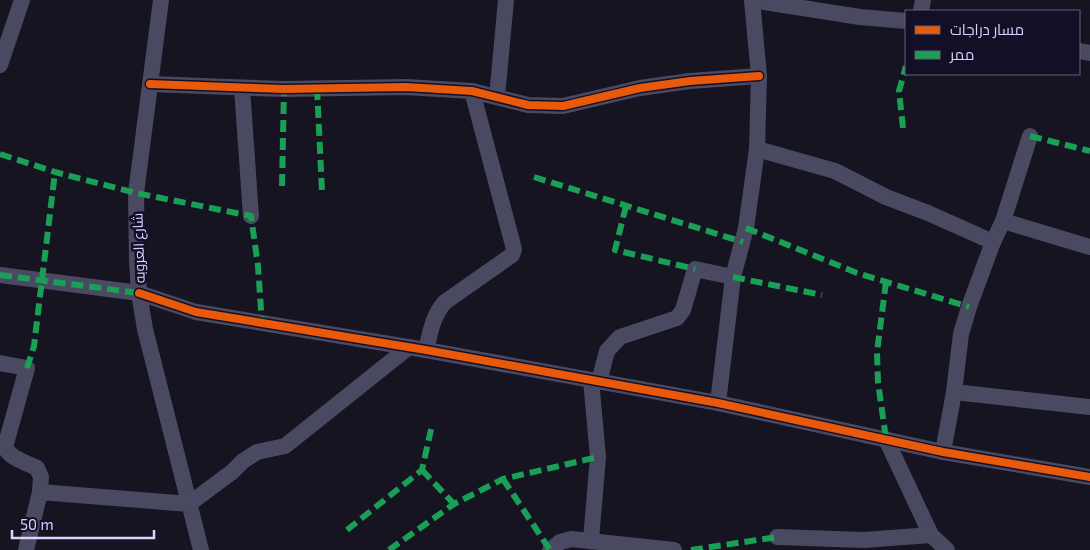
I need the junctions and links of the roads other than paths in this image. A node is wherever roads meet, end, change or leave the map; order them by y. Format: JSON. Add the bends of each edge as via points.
{"nodes":[{"id":1,"x":22,"y":0,"type":"edge"},
{"id":2,"x":161,"y":0,"type":"edge"},
{"id":3,"x":506,"y":0,"type":"edge"},
{"id":4,"x":752,"y":0,"type":"edge"},
{"id":5,"x":905,"y":21,"type":"edge"},
{"id":6,"x":0,"y":65,"type":"edge"},
{"id":7,"x":759,"y":76,"type":"junction"},
{"id":8,"x":150,"y":84,"type":"junction"},
{"id":9,"x":242,"y":88,"type":"junction"},
{"id":10,"x":472,"y":91,"type":"junction"},
{"id":11,"x":497,"y":97,"type":"junction"},
{"id":12,"x":1030,"y":136,"type":"dead end"},
{"id":13,"x":757,"y":149,"type":"junction"},
{"id":14,"x":251,"y":216,"type":"dead end"},
{"id":15,"x":1004,"y":221,"type":"junction"},
{"id":16,"x":993,"y":242,"type":"junction"},
{"id":17,"x":1090,"y":247,"type":"edge"},
{"id":18,"x":0,"y":274,"type":"edge"},
{"id":19,"x":734,"y":277,"type":"junction"},
{"id":20,"x":139,"y":293,"type":"junction"},
{"id":21,"x":409,"y":347,"type":"junction"},
{"id":22,"x":426,"y":350,"type":"junction"},
{"id":23,"x":0,"y":363,"type":"edge"},
{"id":24,"x":595,"y":381,"type":"junction"},
{"id":25,"x":954,"y":392,"type":"junction"},
{"id":26,"x":718,"y":403,"type":"junction"},
{"id":27,"x":1090,"y":407,"type":"edge"},
{"id":28,"x":886,"y":439,"type":"junction"},
{"id":29,"x":943,"y":452,"type":"junction"},
{"id":30,"x":1090,"y":477,"type":"edge"},
{"id":31,"x":40,"y":492,"type":"junction"},
{"id":32,"x":188,"y":504,"type":"junction"},
{"id":33,"x":931,"y":535,"type":"junction"},
{"id":34,"x":777,"y":537,"type":"dead end"},
{"id":35,"x":591,"y":540,"type":"junction"},
{"id":36,"x":26,"y":550,"type":"edge"},
{"id":37,"x":201,"y":550,"type":"edge"},
{"id":38,"x":550,"y":550,"type":"edge"},
{"id":39,"x":674,"y":550,"type":"edge"},
{"id":40,"x":947,"y":550,"type":"edge"}],
"edges":[{"from":1,"to":6,"type":"street"},
{"from":2,"to":8,"type":"street","name":"شارع العروبه"},
{"from":3,"to":11,"type":"street"},
{"from":4,"to":5,"type":"street"},
{"from":4,"to":7,"type":"street"},
{"from":7,"to":11,"type":"street","via":[[682,82],[563,106],[528,105]]},
{"from":7,"to":13,"type":"street"},
{"from":8,"to":9,"type":"street"},
{"from":8,"to":20,"type":"street","name":"شارع العروبه","via":[[136,193]]},
{"from":9,"to":10,"type":"street","via":[[406,87]]},
{"from":9,"to":14,"type":"street"},
{"from":10,"to":11,"type":"street"},
{"from":10,"to":22,"type":"street","via":[[514,249],[512,255],[445,302],[436,315]]},
{"from":12,"to":15,"type":"street"},
{"from":13,"to":16,"type":"street","via":[[834,171],[886,197]]},
{"from":13,"to":19,"type":"street","via":[[746,228]]},
{"from":15,"to":16,"type":"street"},
{"from":15,"to":17,"type":"street"},
{"from":16,"to":25,"type":"street","via":[[961,334]]},
{"from":18,"to":20,"type":"street"},
{"from":19,"to":24,"type":"street","via":[[695,269],[684,310],[677,318],[620,337],[607,351]]},
{"from":19,"to":26,"type":"street"},
{"from":20,"to":21,"type":"street","via":[[196,312]]},
{"from":20,"to":32,"type":"street","name":"شارع العروبه"},
{"from":21,"to":22,"type":"street"},
{"from":21,"to":32,"type":"street","via":[[285,446],[257,452],[243,460]]},
{"from":22,"to":24,"type":"street"},
{"from":23,"to":31,"type":"street","via":[[27,368],[5,447],[11,455],[37,468],[41,477]]},
{"from":24,"to":26,"type":"street"},
{"from":24,"to":35,"type":"street","via":[[598,457]]},
{"from":25,"to":27,"type":"street"},
{"from":25,"to":29,"type":"street"},
{"from":26,"to":28,"type":"street"},
{"from":28,"to":29,"type":"street"},
{"from":28,"to":33,"type":"street"},
{"from":29,"to":30,"type":"street"},
{"from":31,"to":32,"type":"street"},
{"from":31,"to":36,"type":"street"},
{"from":32,"to":37,"type":"street","name":"شارع العروبه"},
{"from":33,"to":34,"type":"street","via":[[864,540]]},
{"from":33,"to":40,"type":"street"},
{"from":35,"to":38,"type":"street","via":[[571,539]]},
{"from":35,"to":39,"type":"street"}]}
